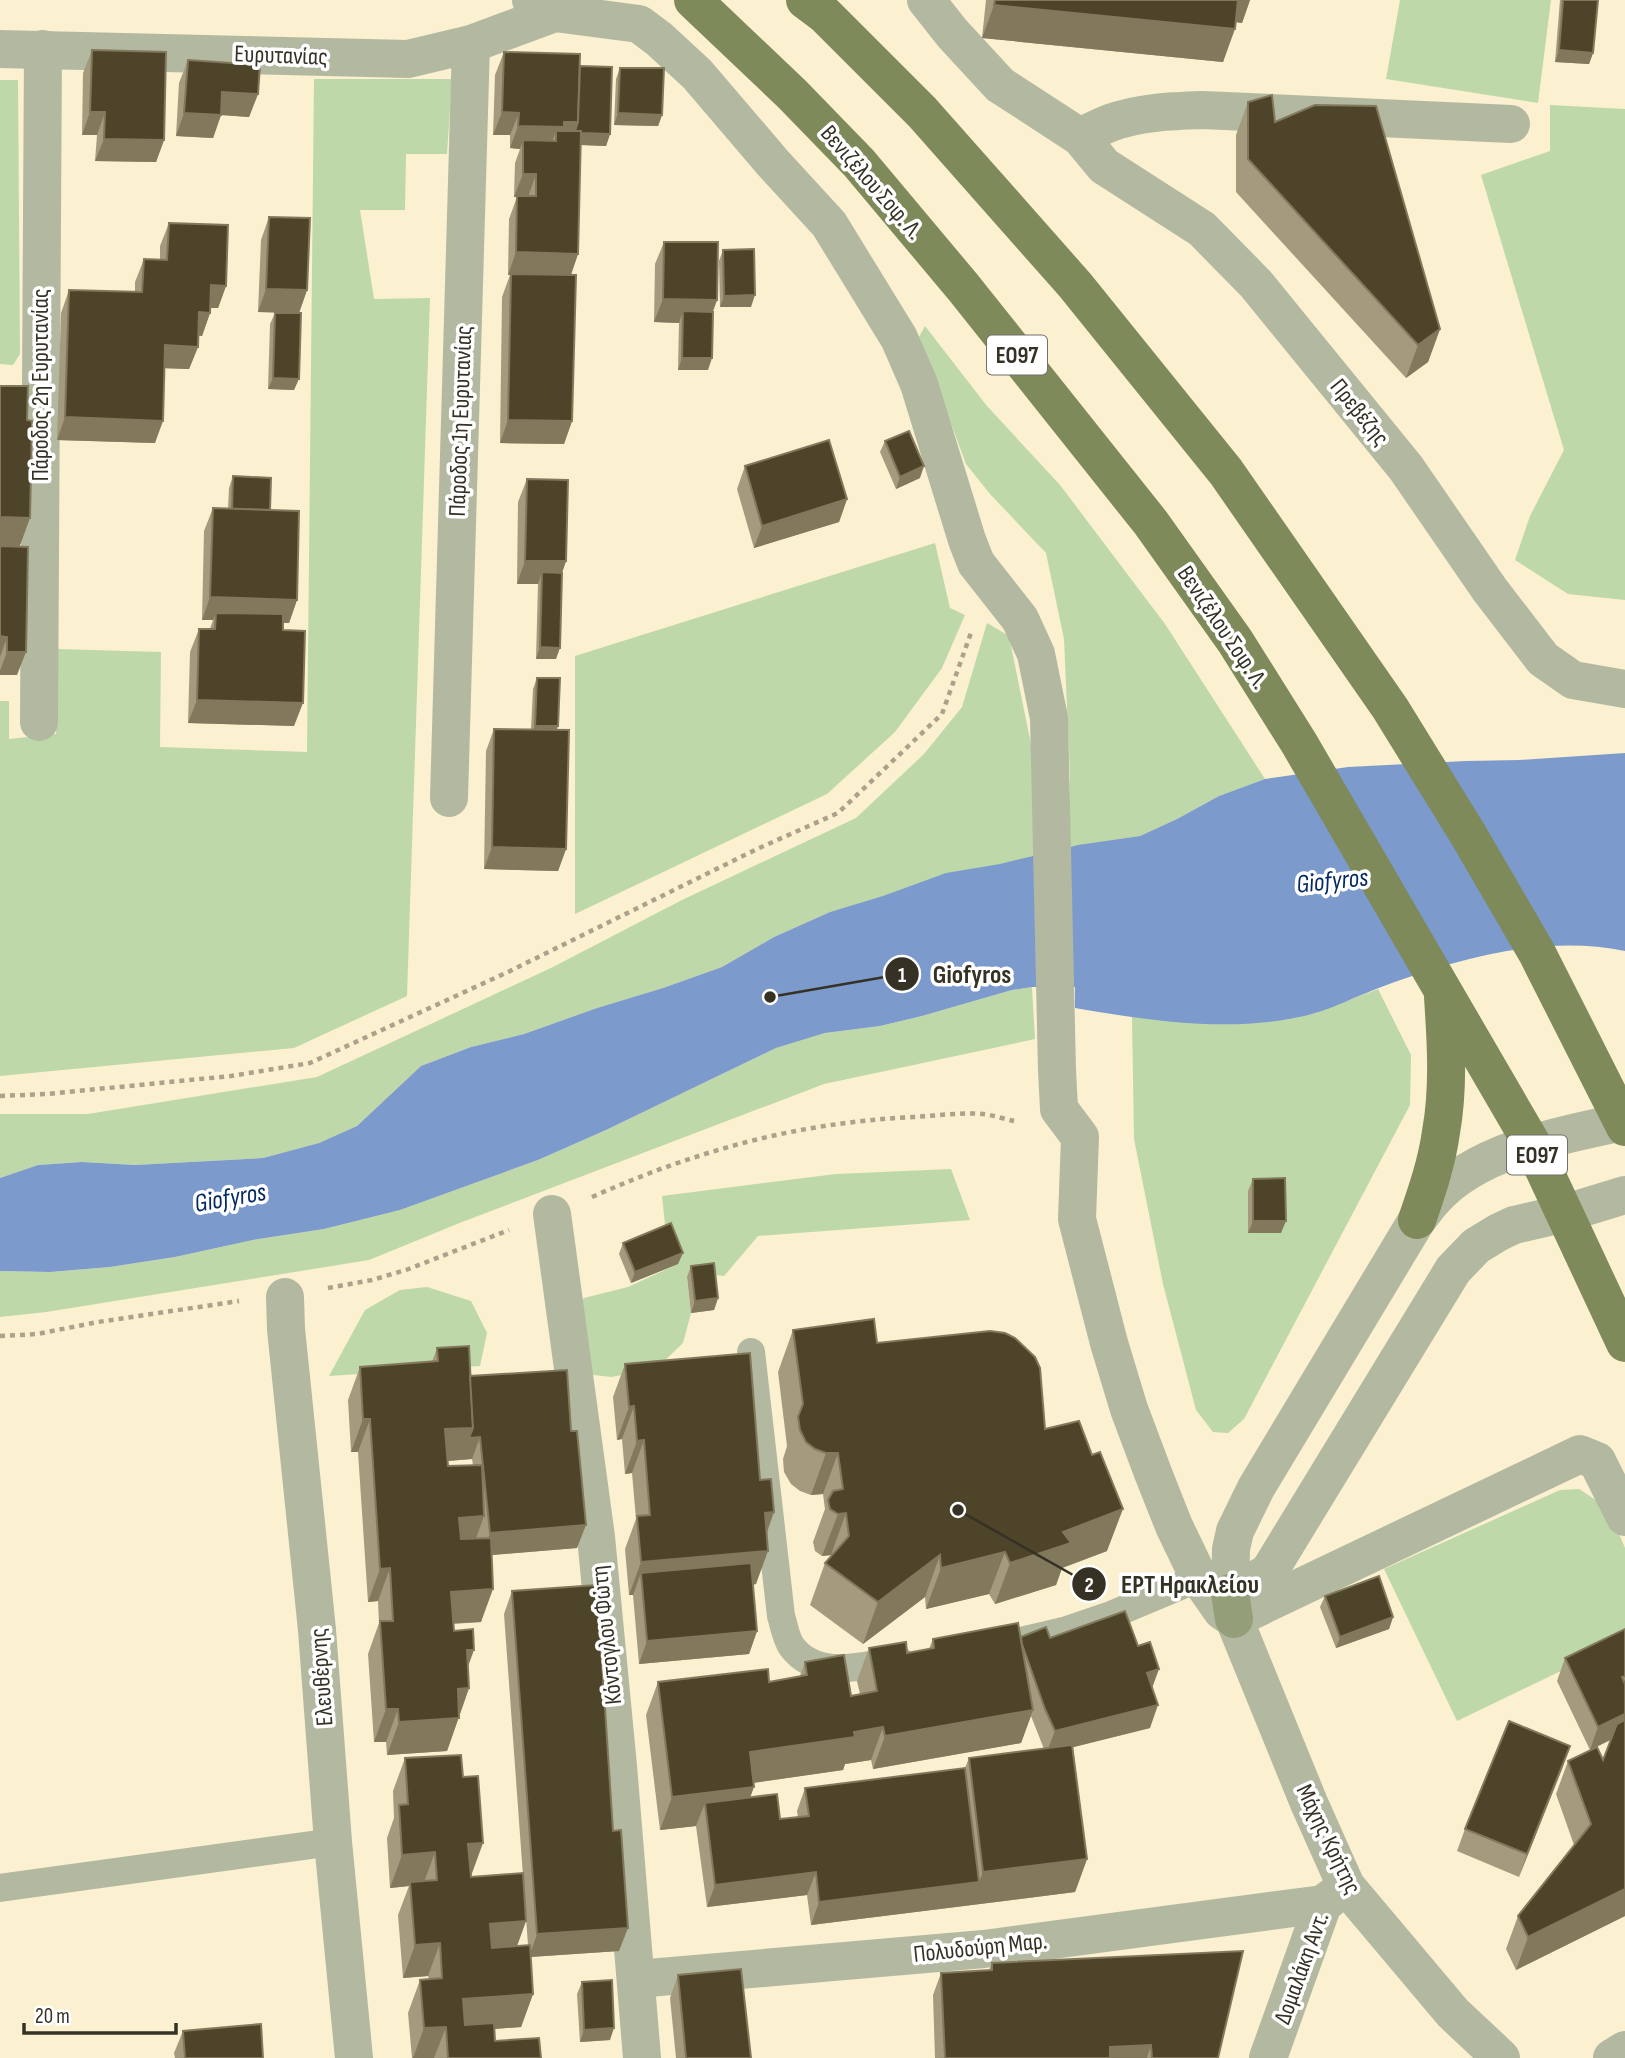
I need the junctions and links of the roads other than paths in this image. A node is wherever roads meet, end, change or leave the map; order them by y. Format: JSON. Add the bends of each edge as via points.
{"nodes":[{"id":1,"x":693,"y":0,"type":"edge"},
{"id":2,"x":926,"y":0,"type":"edge"},
{"id":3,"x":815,"y":5,"type":"edge"},
{"id":4,"x":543,"y":7,"type":"edge"},
{"id":5,"x":471,"y":44,"type":"junction"},
{"id":6,"x":0,"y":48,"type":"edge"},
{"id":7,"x":43,"y":48,"type":"junction"},
{"id":8,"x":1511,"y":124,"type":"dead end"},
{"id":9,"x":1080,"y":137,"type":"junction"},
{"id":10,"x":1625,"y":689,"type":"edge"},
{"id":11,"x":39,"y":722,"type":"dead end"},
{"id":12,"x":449,"y":798,"type":"dead end"},
{"id":13,"x":1439,"y":981,"type":"junction"},
{"id":14,"x":1624,"y":1125,"type":"edge"},
{"id":15,"x":1532,"y":1144,"type":"junction"},
{"id":16,"x":1625,"y":1195,"type":"edge"},
{"id":17,"x":1566,"y":1213,"type":"junction"},
{"id":18,"x":552,"y":1214,"type":"dead end"},
{"id":19,"x":1417,"y":1220,"type":"junction"},
{"id":20,"x":285,"y":1297,"type":"dead end"},
{"id":21,"x":1625,"y":1343,"type":"edge"},
{"id":22,"x":751,"y":1352,"type":"edge"},
{"id":23,"x":1625,"y":1517,"type":"edge"},
{"id":24,"x":1221,"y":1597,"type":"junction"},
{"id":25,"x":988,"y":1647,"type":"edge"},
{"id":26,"x":924,"y":1656,"type":"edge"},
{"id":27,"x":333,"y":1842,"type":"junction"},
{"id":28,"x":0,"y":1888,"type":"edge"},
{"id":29,"x":1334,"y":1895,"type":"junction"},
{"id":30,"x":636,"y":1979,"type":"junction"},
{"id":31,"x":1625,"y":2050,"type":"edge"},
{"id":32,"x":354,"y":2058,"type":"edge"},
{"id":33,"x":642,"y":2058,"type":"edge"},
{"id":34,"x":1268,"y":2058,"type":"edge"},
{"id":35,"x":1501,"y":2058,"type":"edge"},
{"id":36,"x":1612,"y":2058,"type":"edge"}],
"edges":[{"from":1,"to":13,"type":"main road","name":"Βενιζέλου Σοφ. Λ.","number":"ΕΟ97","via":[[859,163],[1151,523],[1235,641]]},
{"from":2,"to":9,"type":"street","name":"Πρεβέζης","via":[[1000,85]]},
{"from":3,"to":14,"type":"main road","via":[[922,112],[1076,285],[1226,472],[1390,708],[1476,847],[1572,1018]]},
{"from":4,"to":5,"type":"street","name":"Ευρυτανίας"},
{"from":4,"to":24,"type":"street","name":"Μάχης Κρήτης","via":[[639,24],[659,39],[697,74],[829,225],[898,338],[919,384],[976,562],[1020,618],[1036,654],[1049,718],[1059,1109],[1080,1137],[1077,1219],[1139,1435],[1174,1526]]},
{"from":5,"to":7,"type":"street","name":"Ευρυτανίας","via":[[408,59]]},
{"from":5,"to":12,"type":"street","name":"Πάροδος 1η Ευρυτανίας"},
{"from":6,"to":7,"type":"street","name":"Ευρυτανίας"},
{"from":7,"to":11,"type":"street","name":"Πάροδος 2η Ευρυτανίας"},
{"from":8,"to":9,"type":"street","via":[[1193,110],[1138,115]]},
{"from":9,"to":10,"type":"street","name":"Πρεβέζης","via":[[1104,166],[1202,229],[1256,284],[1406,468],[1543,659],[1573,680]]},
{"from":13,"to":15,"type":"main road","name":"Βενιζέλου Σοφ. Λ.","number":"ΕΟ97"},
{"from":13,"to":19,"type":"main road","via":[[1446,1053],[1444,1106],[1436,1158]]},
{"from":14,"to":15,"type":"street"},
{"from":15,"to":17,"type":"main road","name":"Βενιζέλου Σοφ. Λ.","number":"ΕΟ97"},
{"from":15,"to":19,"type":"street","via":[[1465,1173]]},
{"from":16,"to":17,"type":"street"},
{"from":17,"to":21,"type":"main road","name":"Βενιζέλου Σοφ. Λ.","number":"ΕΟ97"},
{"from":17,"to":24,"type":"street","via":[[1499,1231],[1453,1270],[1270,1570]]},
{"from":18,"to":30,"type":"street","name":"Κόντογλου Φώτη","via":[[596,1538]]},
{"from":19,"to":24,"type":"street","via":[[1256,1488],[1235,1531]]},
{"from":20,"to":27,"type":"street","name":"Ελευθέρνης"},
{"from":22,"to":26,"type":"lane","via":[[781,1616],[791,1645],[821,1668]]},
{"from":23,"to":24,"type":"street","via":[[1597,1461],[1580,1454]]},
{"from":24,"to":25,"type":"lane","via":[[1111,1615]]},
{"from":24,"to":29,"type":"street","name":"Μάχης Κρήτης"},
{"from":27,"to":28,"type":"lane"},
{"from":27,"to":32,"type":"street","name":"Ελευθέρνης"},
{"from":29,"to":30,"type":"street","name":"Πολυδούρη Μαρ.","via":[[984,1949]]},
{"from":29,"to":34,"type":"street","name":"Δομαλάκη Αντ."},
{"from":29,"to":35,"type":"street","name":"Μάχης Κρήτης"},
{"from":30,"to":33,"type":"street","name":"Κόντογλου Φώτη"},
{"from":31,"to":36,"type":"street"}]}
